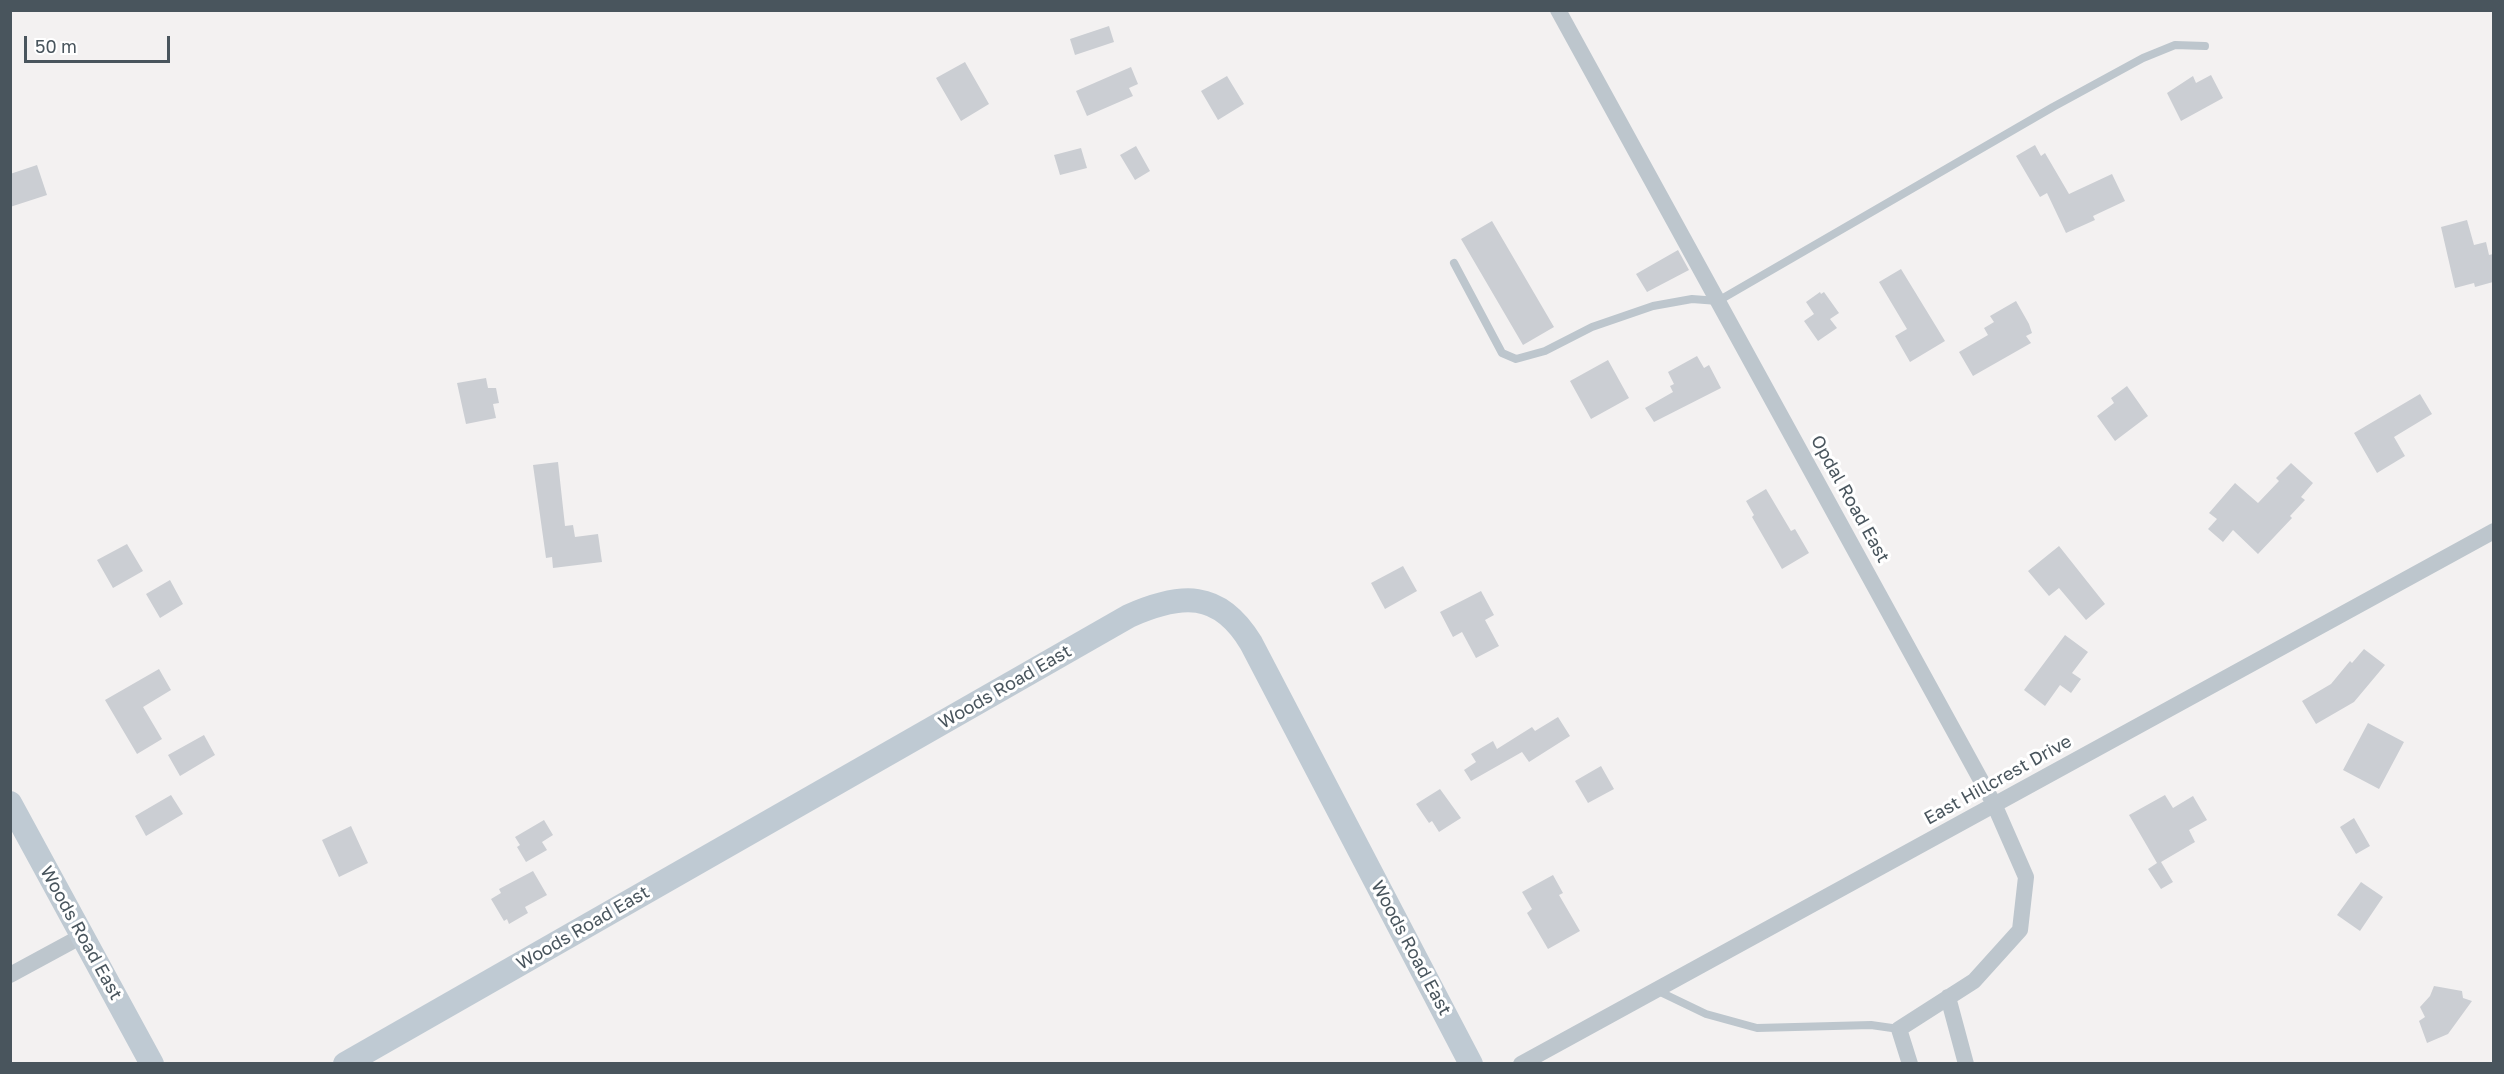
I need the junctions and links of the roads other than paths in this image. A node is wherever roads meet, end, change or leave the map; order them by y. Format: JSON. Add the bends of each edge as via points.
{"nodes":[{"id":1,"x":1558,"y":10,"type":"edge"},
{"id":2,"x":2205,"y":46,"type":"dead end"},
{"id":3,"x":1454,"y":263,"type":"dead end"},
{"id":4,"x":1718,"y":301,"type":"junction"},
{"id":5,"x":2493,"y":531,"type":"edge"},
{"id":6,"x":10,"y":803,"type":"edge"},
{"id":7,"x":1994,"y":804,"type":"junction"},
{"id":8,"x":82,"y":936,"type":"junction"},
{"id":9,"x":10,"y":975,"type":"edge"},
{"id":10,"x":1656,"y":990,"type":"junction"},
{"id":11,"x":1948,"y":998,"type":"junction"},
{"id":12,"x":1899,"y":1029,"type":"junction"},
{"id":13,"x":152,"y":1064,"type":"edge"},
{"id":14,"x":345,"y":1064,"type":"edge"},
{"id":15,"x":1471,"y":1064,"type":"edge"},
{"id":16,"x":1521,"y":1064,"type":"edge"},
{"id":17,"x":1910,"y":1064,"type":"edge"},
{"id":18,"x":1966,"y":1064,"type":"edge"}],
"edges":[{"from":1,"to":4,"type":"street","name":"Opdal Road East"},
{"from":2,"to":4,"type":"lane","via":[[2175,45],[2143,58]]},
{"from":3,"to":4,"type":"lane","via":[[1502,353],[1516,359],[1545,351],[1592,327],[1653,306],[1692,299]]},
{"from":4,"to":7,"type":"street","name":"Opdal Road East"},
{"from":5,"to":7,"type":"street","name":"East Hillcrest Drive"},
{"from":6,"to":8,"type":"main road","name":"Woods Road East"},
{"from":7,"to":10,"type":"street","name":"East Hillcrest Drive"},
{"from":7,"to":11,"type":"street","name":"Opdal Road East","via":[[2026,877],[2020,930],[1974,981]]},
{"from":8,"to":9,"type":"street"},
{"from":8,"to":13,"type":"main road","name":"Woods Road East"},
{"from":10,"to":12,"type":"lane","via":[[1706,1014],[1757,1028],[1871,1025]]},
{"from":10,"to":16,"type":"street","name":"East Hillcrest Drive"},
{"from":11,"to":12,"type":"street","name":"Opdal Road East"},
{"from":11,"to":18,"type":"street"},
{"from":12,"to":17,"type":"street"},
{"from":14,"to":15,"type":"main road","name":"Woods Road East","via":[[1129,616],[1151,606],[1192,599],[1228,613],[1246,636]]}]}
